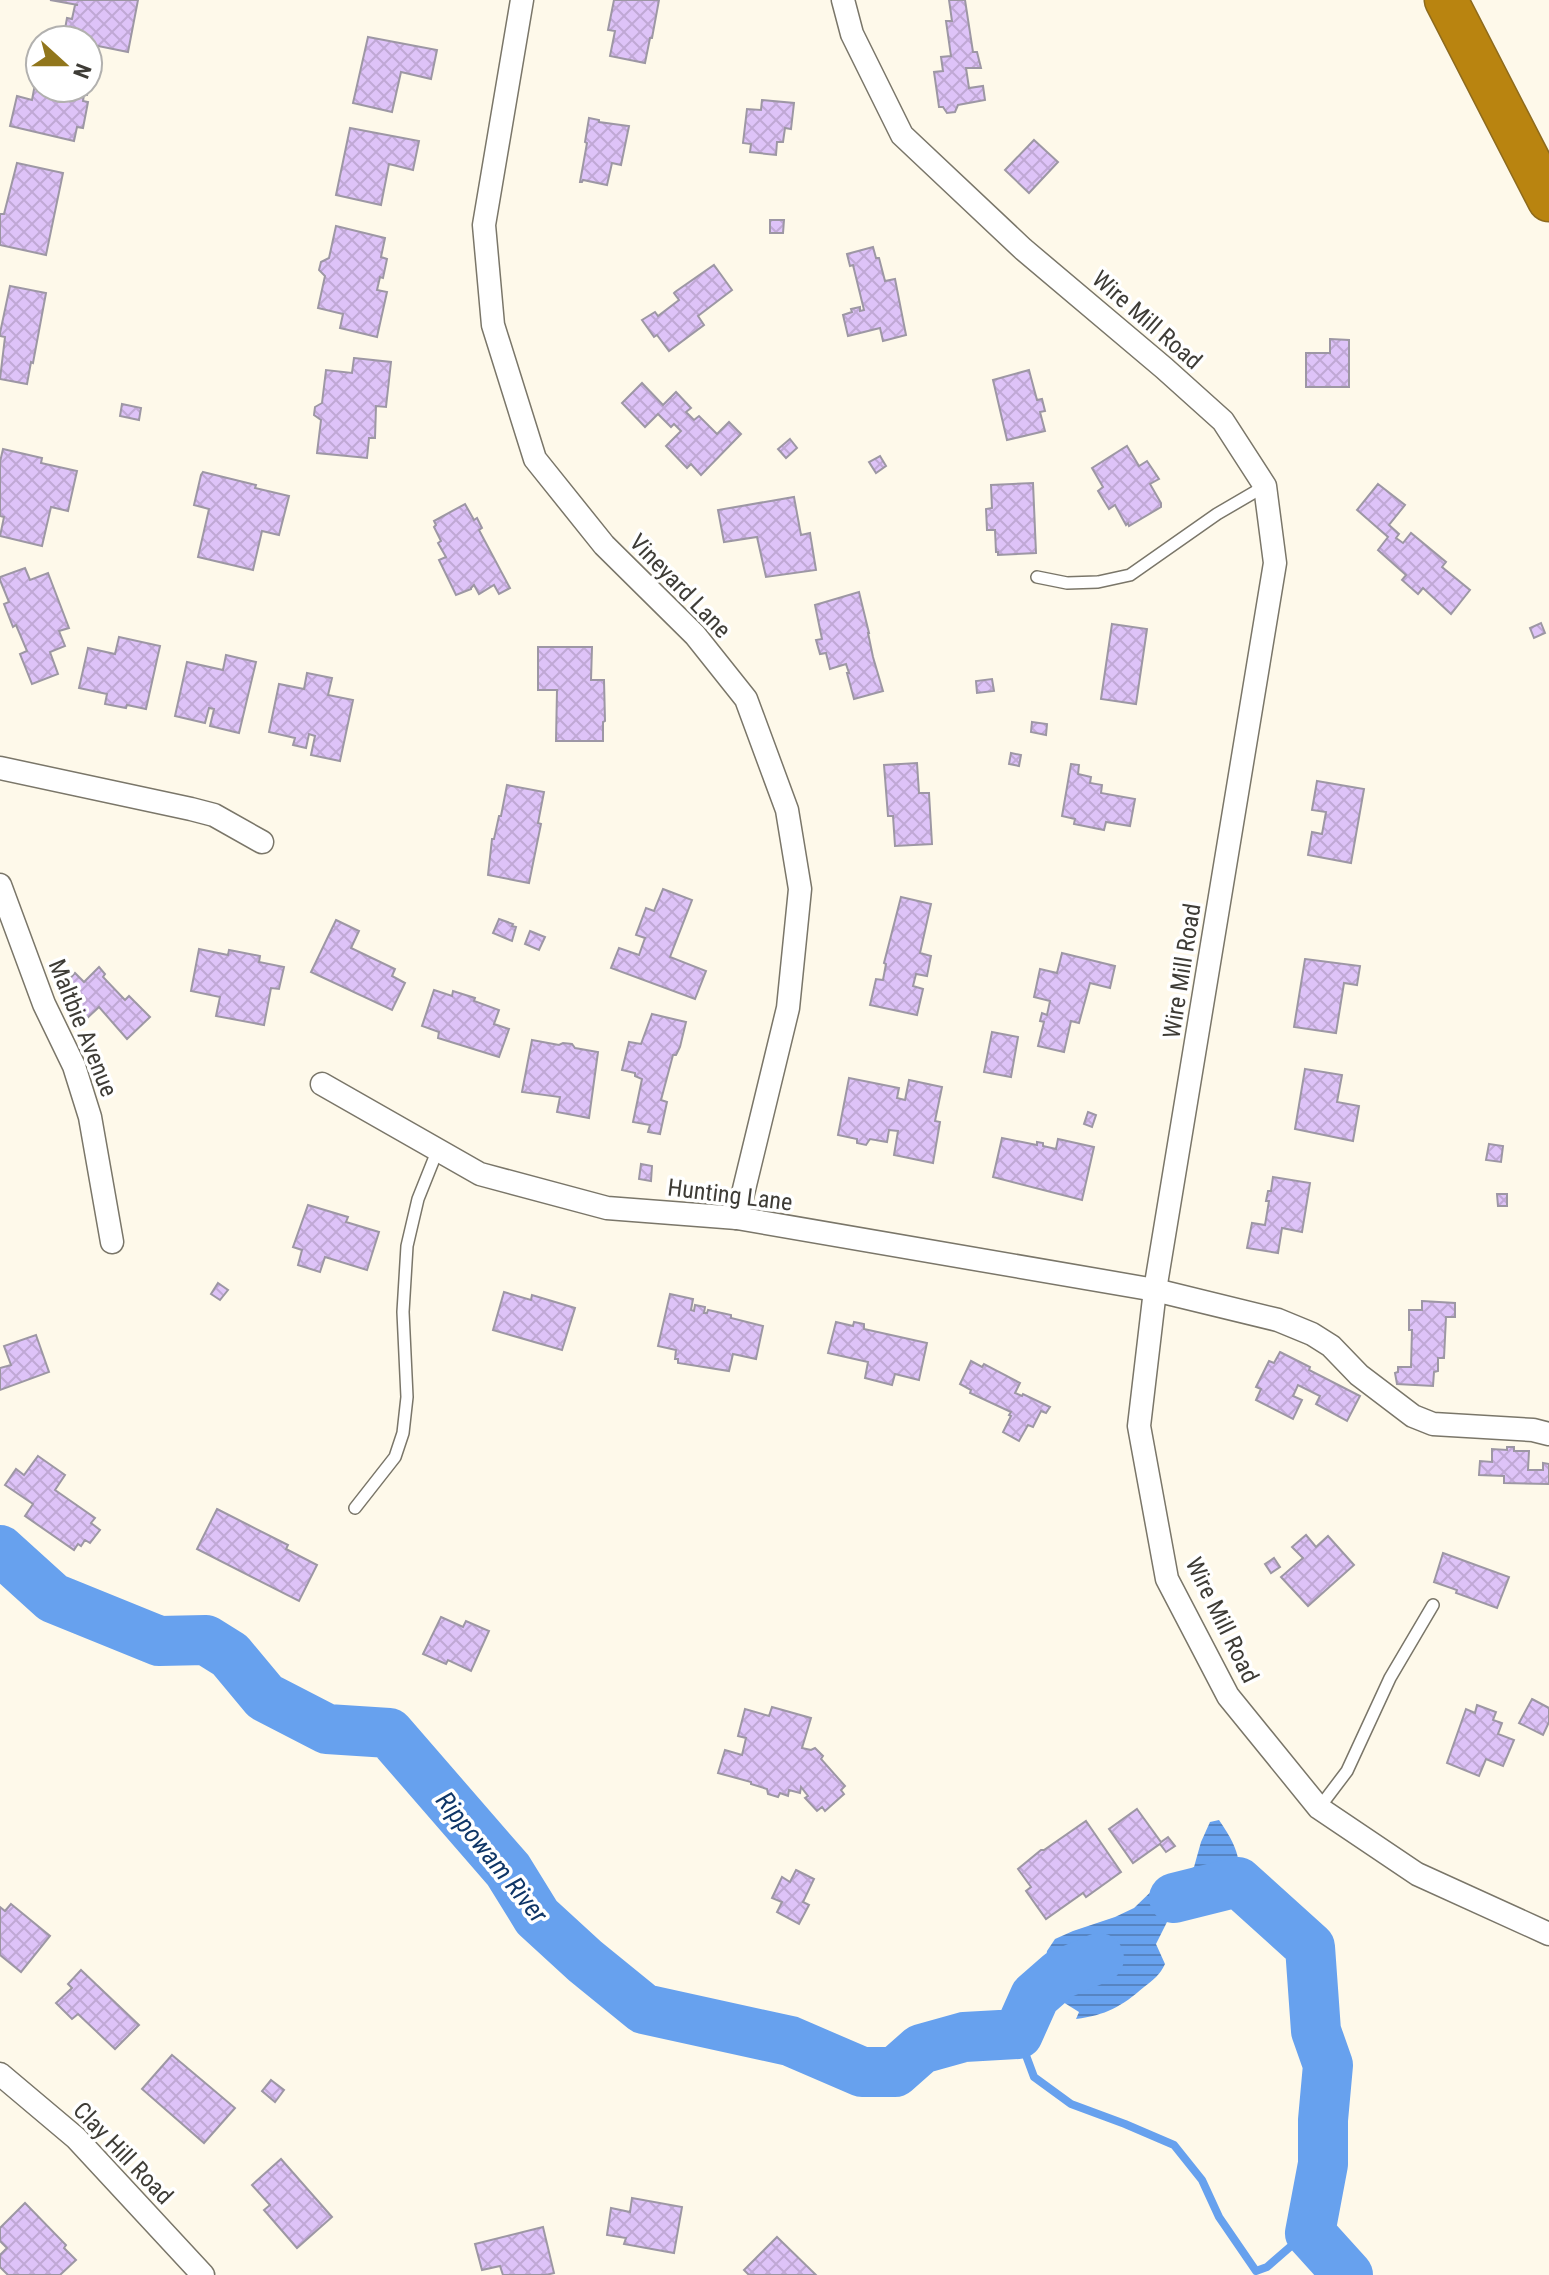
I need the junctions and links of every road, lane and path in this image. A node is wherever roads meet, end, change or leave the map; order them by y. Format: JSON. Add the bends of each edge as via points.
{"nodes":[{"id":1,"x":522,"y":0,"type":"edge"},
{"id":2,"x":843,"y":0,"type":"edge"},
{"id":3,"x":1446,"y":0,"type":"edge"},
{"id":4,"x":1549,"y":200,"type":"edge"},
{"id":5,"x":1265,"y":486,"type":"junction"},
{"id":6,"x":1037,"y":577,"type":"dead end"},
{"id":7,"x":0,"y":768,"type":"edge"},
{"id":8,"x":262,"y":842,"type":"dead end"},
{"id":9,"x":0,"y":885,"type":"edge"},
{"id":10,"x":322,"y":1084,"type":"dead end"},
{"id":11,"x":438,"y":1149,"type":"junction"},
{"id":12,"x":737,"y":1218,"type":"junction"},
{"id":13,"x":112,"y":1242,"type":"dead end"},
{"id":14,"x":1155,"y":1290,"type":"junction"},
{"id":15,"x":1549,"y":1434,"type":"edge"},
{"id":16,"x":355,"y":1508,"type":"dead end"},
{"id":17,"x":1433,"y":1605,"type":"dead end"},
{"id":18,"x":1319,"y":1808,"type":"junction"},
{"id":19,"x":1549,"y":1934,"type":"edge"},
{"id":20,"x":0,"y":2074,"type":"edge"},
{"id":21,"x":203,"y":2275,"type":"edge"}],
"edges":[{"from":1,"to":12,"type":"street","name":"Vineyard Lane","via":[[484,225],[493,325],[535,459],[604,545],[695,635],[746,699],[787,810],[800,889],[788,1008]]},
{"from":2,"to":5,"type":"street","name":"Wire Mill Road","via":[[852,34],[902,135],[1023,249],[1223,421]]},
{"from":3,"to":4,"type":"highway"},
{"from":5,"to":6,"type":"lane","via":[[1130,575],[1067,583]]},
{"from":5,"to":14,"type":"street","name":"Wire Mill Road","via":[[1275,563]]},
{"from":7,"to":8,"type":"street","via":[[214,815]]},
{"from":9,"to":13,"type":"street","name":"Maltbie Avenue","via":[[44,1004],[74,1066],[90,1117]]},
{"from":10,"to":11,"type":"street","name":"Hunting Lane"},
{"from":11,"to":12,"type":"street","name":"Hunting Lane","via":[[480,1174],[607,1208]]},
{"from":11,"to":16,"type":"lane","via":[[407,1246],[403,1433],[395,1457]]},
{"from":12,"to":14,"type":"street","name":"Hunting Lane"},
{"from":14,"to":15,"type":"street","name":"Hunting Lane","via":[[1278,1320],[1312,1334],[1413,1416],[1433,1424]]},
{"from":14,"to":18,"type":"street","name":"Wire Mill Road","via":[[1139,1426],[1167,1579],[1228,1696]]},
{"from":17,"to":18,"type":"lane","via":[[1390,1678],[1347,1771]]},
{"from":18,"to":19,"type":"street","name":"Wire Mill Road","via":[[1417,1874]]},
{"from":20,"to":21,"type":"street","name":"Clay Hill Road","via":[[76,2138]]}]}
